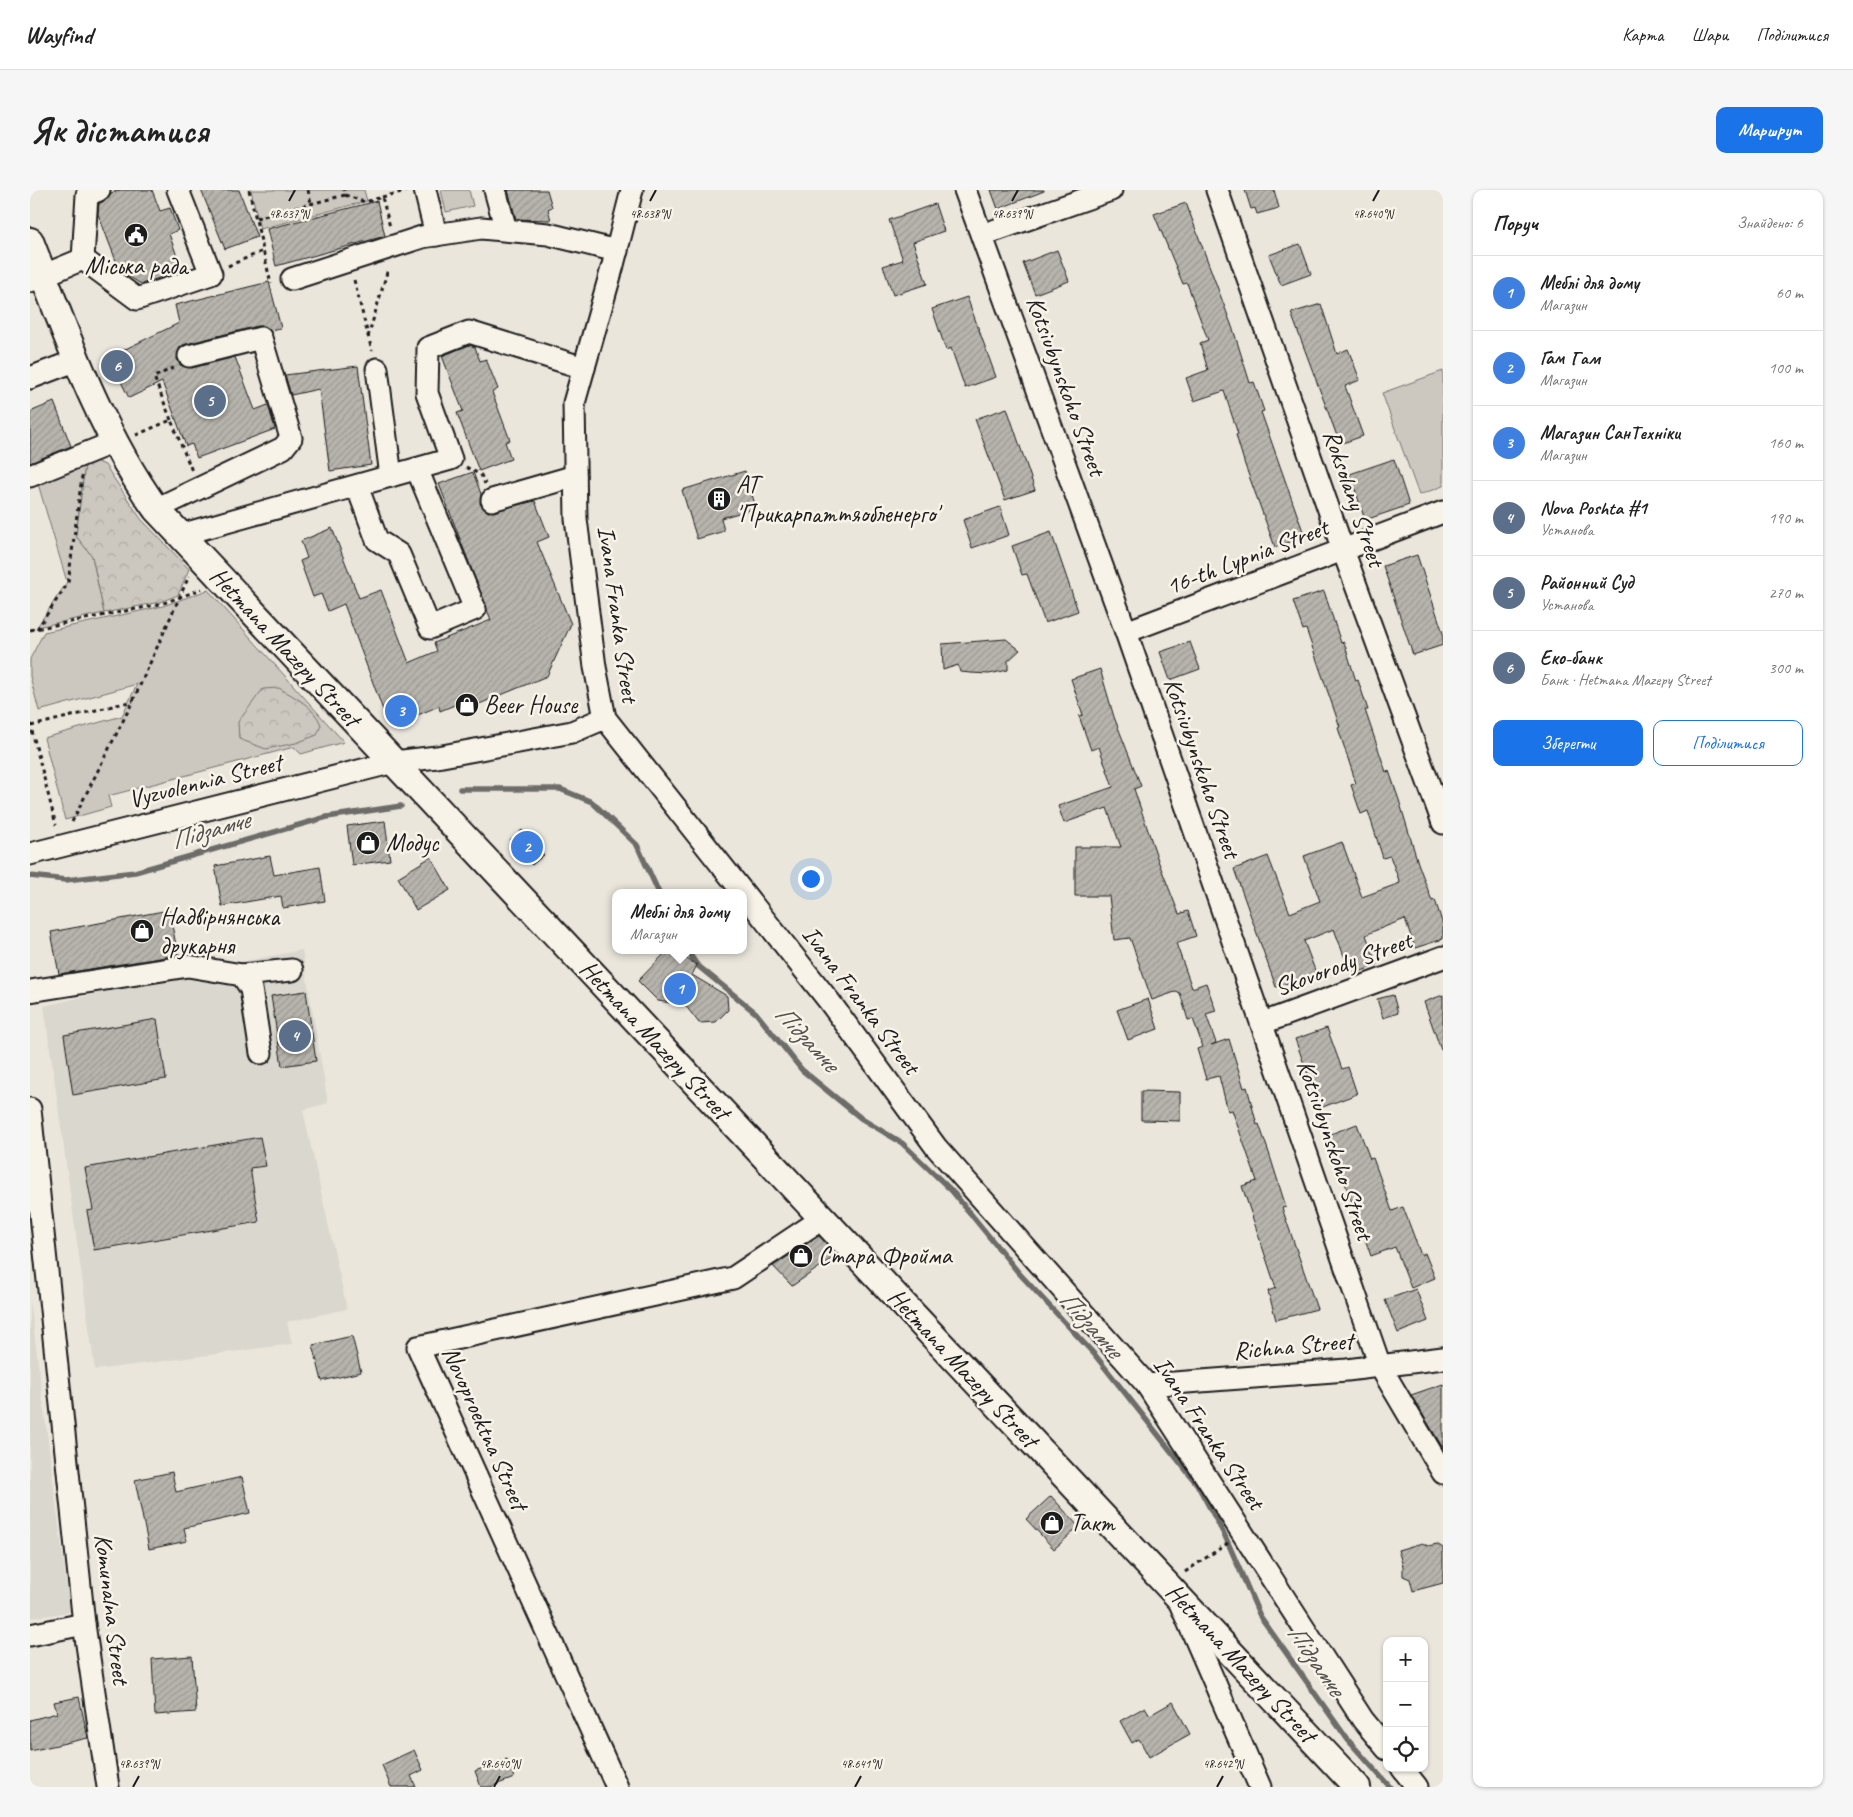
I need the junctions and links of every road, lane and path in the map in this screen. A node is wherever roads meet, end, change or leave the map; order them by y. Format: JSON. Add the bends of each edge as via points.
{"nodes":[{"id":1,"x":99,"y":190,"type":"edge"},
{"id":2,"x":178,"y":190,"type":"edge"},
{"id":3,"x":249,"y":190,"type":"edge"},
{"id":4,"x":308,"y":190,"type":"edge"},
{"id":5,"x":344,"y":190,"type":"edge"},
{"id":6,"x":409,"y":190,"type":"edge"},
{"id":7,"x":425,"y":190,"type":"edge"},
{"id":8,"x":495,"y":190,"type":"edge"},
{"id":9,"x":632,"y":190,"type":"edge"},
{"id":10,"x":966,"y":190,"type":"edge"},
{"id":11,"x":1111,"y":190,"type":"edge"},
{"id":12,"x":1217,"y":190,"type":"edge"},
{"id":13,"x":345,"y":195,"type":"junction"},
{"id":14,"x":382,"y":197,"type":"junction"},
{"id":15,"x":312,"y":203,"type":"junction"},
{"id":16,"x":256,"y":218,"type":"junction"},
{"id":17,"x":506,"y":230,"type":"junction"},
{"id":18,"x":436,"y":235,"type":"junction"},
{"id":19,"x":982,"y":235,"type":"junction"},
{"id":20,"x":30,"y":242,"type":"edge"},
{"id":21,"x":394,"y":246,"type":"junction"},
{"id":22,"x":263,"y":251,"type":"junction"},
{"id":23,"x":617,"y":251,"type":"junction"},
{"id":24,"x":83,"y":259,"type":"junction"},
{"id":25,"x":349,"y":261,"type":"junction"},
{"id":26,"x":211,"y":274,"type":"junction"},
{"id":27,"x":37,"y":278,"type":"edge"},
{"id":28,"x":292,"y":279,"type":"joint"},
{"id":29,"x":368,"y":336,"type":"junction"},
{"id":30,"x":189,"y":356,"type":"joint"},
{"id":31,"x":77,"y":360,"type":"junction"},
{"id":32,"x":584,"y":368,"type":"junction"},
{"id":33,"x":377,"y":369,"type":"joint"},
{"id":34,"x":30,"y":378,"type":"edge"},
{"id":35,"x":171,"y":420,"type":"junction"},
{"id":36,"x":122,"y":439,"type":"junction"},
{"id":37,"x":451,"y":459,"type":"junction"},
{"id":38,"x":418,"y":469,"type":"junction"},
{"id":39,"x":83,"y":474,"type":"dead end"},
{"id":40,"x":30,"y":476,"type":"edge"},
{"id":41,"x":391,"y":476,"type":"junction"},
{"id":42,"x":575,"y":476,"type":"junction"},
{"id":43,"x":356,"y":486,"type":"junction"},
{"id":44,"x":199,"y":488,"type":"junction"},
{"id":45,"x":492,"y":500,"type":"joint"},
{"id":46,"x":156,"y":508,"type":"junction"},
{"id":47,"x":1443,"y":512,"type":"edge"},
{"id":48,"x":180,"y":535,"type":"junction"},
{"id":49,"x":1343,"y":550,"type":"junction"},
{"id":50,"x":192,"y":569,"type":"dead end"},
{"id":51,"x":208,"y":587,"type":"dead end"},
{"id":52,"x":180,"y":597,"type":"junction"},
{"id":53,"x":37,"y":629,"type":"junction"},
{"id":54,"x":30,"y":630,"type":"edge"},
{"id":55,"x":1126,"y":632,"type":"junction"},
{"id":56,"x":133,"y":701,"type":"junction"},
{"id":57,"x":605,"y":718,"type":"junction"},
{"id":58,"x":30,"y":724,"type":"edge"},
{"id":59,"x":394,"y":762,"type":"junction"},
{"id":60,"x":72,"y":822,"type":"dead end"},
{"id":61,"x":1443,"y":823,"type":"edge"},
{"id":62,"x":56,"y":825,"type":"dead end"},
{"id":63,"x":30,"y":854,"type":"edge"},
{"id":64,"x":740,"y":889,"type":"edge"},
{"id":65,"x":747,"y":897,"type":"edge"},
{"id":66,"x":1443,"y":957,"type":"edge"},
{"id":67,"x":292,"y":970,"type":"dead end"},
{"id":68,"x":242,"y":975,"type":"junction"},
{"id":69,"x":30,"y":991,"type":"edge"},
{"id":70,"x":1263,"y":1023,"type":"junction"},
{"id":71,"x":261,"y":1052,"type":"dead end"},
{"id":72,"x":30,"y":1109,"type":"edge"},
{"id":73,"x":822,"y":1218,"type":"junction"},
{"id":74,"x":1443,"y":1358,"type":"edge"},
{"id":75,"x":1380,"y":1366,"type":"junction"},
{"id":76,"x":1148,"y":1384,"type":"junction"},
{"id":77,"x":1443,"y":1473,"type":"edge"},
{"id":78,"x":1243,"y":1533,"type":"junction"},
{"id":79,"x":1179,"y":1582,"type":"junction"},
{"id":80,"x":84,"y":1624,"type":"junction"},
{"id":81,"x":30,"y":1635,"type":"edge"},
{"id":82,"x":1383,"y":1744,"type":"edge"},
{"id":83,"x":1405,"y":1772,"type":"edge"},
{"id":84,"x":108,"y":1787,"type":"edge"},
{"id":85,"x":617,"y":1787,"type":"edge"},
{"id":86,"x":1260,"y":1787,"type":"edge"},
{"id":87,"x":1357,"y":1787,"type":"edge"},
{"id":88,"x":1417,"y":1787,"type":"edge"}],
"edges":[{"from":1,"to":24,"type":"street","via":[[87,195]]},
{"from":2,"to":26,"type":"street"},
{"from":3,"to":16,"type":"path"},
{"from":4,"to":15,"type":"path"},
{"from":5,"to":13,"type":"path"},
{"from":6,"to":14,"type":"path"},
{"from":7,"to":18,"type":"street"},
{"from":8,"to":17,"type":"street"},
{"from":9,"to":23,"type":"street","name":"Ivana Franka Street"},
{"from":10,"to":19,"type":"street","name":"Kotsiubynskoho Street"},
{"from":11,"to":19,"type":"street"},
{"from":12,"to":49,"type":"street","name":"Roksolany Street"},
{"from":13,"to":14,"type":"path","via":[[365,202]]},
{"from":13,"to":15,"type":"path"},
{"from":14,"to":21,"type":"path"},
{"from":15,"to":16,"type":"path"},
{"from":16,"to":22,"type":"path"},
{"from":17,"to":18,"type":"street","via":[[481,228]]},
{"from":17,"to":23,"type":"street","via":[[548,234]]},
{"from":18,"to":21,"type":"street"},
{"from":19,"to":55,"type":"street","name":"Kotsiubynskoho Street"},
{"from":20,"to":27,"type":"main road","name":"Hetmana Mazepy Street"},
{"from":21,"to":25,"type":"street"},
{"from":21,"to":29,"type":"path"},
{"from":22,"to":26,"type":"path"},
{"from":22,"to":28,"type":"path","via":[[271,284]]},
{"from":23,"to":32,"type":"street","name":"Ivana Franka Street"},
{"from":24,"to":26,"type":"street","via":[[137,299]]},
{"from":24,"to":27,"type":"street"},
{"from":25,"to":28,"type":"street"},
{"from":25,"to":29,"type":"path"},
{"from":27,"to":31,"type":"main road","name":"Hetmana Mazepy Street"},
{"from":29,"to":33,"type":"path"},
{"from":30,"to":35,"type":"path","via":[[181,364],[154,377]]},
{"from":30,"to":44,"type":"street","via":[[261,338],[292,438],[283,448]]},
{"from":31,"to":34,"type":"street"},
{"from":31,"to":36,"type":"main road","name":"Hetmana Mazepy Street","via":[[95,406]]},
{"from":32,"to":37,"type":"street","via":[[469,332],[428,348],[427,393]]},
{"from":32,"to":42,"type":"street","name":"Ivana Franka Street","via":[[574,403]]},
{"from":33,"to":41,"type":"street"},
{"from":35,"to":36,"type":"path"},
{"from":35,"to":44,"type":"path"},
{"from":36,"to":40,"type":"street"},
{"from":36,"to":46,"type":"main road","name":"Hetmana Mazepy Street","via":[[138,484]]},
{"from":37,"to":38,"type":"street"},
{"from":37,"to":45,"type":"path","via":[[481,475]]},
{"from":38,"to":41,"type":"street"},
{"from":38,"to":43,"type":"street","via":[[475,609],[430,628],[399,554],[377,540]]},
{"from":39,"to":53,"type":"path","via":[[68,583]]},
{"from":41,"to":43,"type":"street"},
{"from":42,"to":45,"type":"street"},
{"from":42,"to":57,"type":"street","name":"Ivana Franka Street","via":[[576,518],[595,667]]},
{"from":43,"to":48,"type":"street"},
{"from":44,"to":46,"type":"street"},
{"from":46,"to":48,"type":"main road","name":"Hetmana Mazepy Street"},
{"from":47,"to":49,"type":"street","name":"16-th Lypnia Street"},
{"from":48,"to":59,"type":"main road","name":"Hetmana Mazepy Street"},
{"from":49,"to":55,"type":"street","name":"16-th Lypnia Street"},
{"from":49,"to":61,"type":"street","name":"Roksolany Street"},
{"from":50,"to":52,"type":"path"},
{"from":51,"to":52,"type":"path"},
{"from":52,"to":53,"type":"path","via":[[161,604]]},
{"from":52,"to":56,"type":"path"},
{"from":53,"to":54,"type":"path"},
{"from":55,"to":70,"type":"street","name":"Kotsiubynskoho Street"},
{"from":56,"to":58,"type":"path"},
{"from":56,"to":60,"type":"path"},
{"from":57,"to":59,"type":"street","name":"Vyzvolennia Street","via":[[572,732]]},
{"from":57,"to":64,"type":"street","name":"Ivana Franka Street"},
{"from":58,"to":62,"type":"path"},
{"from":59,"to":63,"type":"street","name":"Vyzvolennia Street"},
{"from":59,"to":73,"type":"main road","name":"Hetmana Mazepy Street"},
{"from":65,"to":76,"type":"street","name":"Ivana Franka Street","via":[[829,1001],[936,1147]]},
{"from":66,"to":70,"type":"street","name":"Skovorody Street"},
{"from":67,"to":68,"type":"street"},
{"from":68,"to":69,"type":"street","via":[[188,966]]},
{"from":68,"to":71,"type":"street","via":[[250,989]]},
{"from":70,"to":75,"type":"street","name":"Kotsiubynskoho Street"},
{"from":72,"to":80,"type":"street","name":"Komunalna Street"},
{"from":73,"to":79,"type":"main road","name":"Hetmana Mazepy Street"},
{"from":73,"to":85,"type":"street","name":"Novoproektna Street","via":[[732,1278],[418,1347]]},
{"from":74,"to":75,"type":"street","name":"Richna Street"},
{"from":75,"to":76,"type":"street","name":"Richna Street"},
{"from":75,"to":77,"type":"street","name":"Kotsiubynskoho Street"},
{"from":76,"to":78,"type":"street","name":"Ivana Franka Street"},
{"from":78,"to":79,"type":"path"},
{"from":78,"to":82,"type":"street","name":"Ivana Franka Street","via":[[1363,1720]]},
{"from":79,"to":86,"type":"street"},
{"from":79,"to":87,"type":"main road","name":"Hetmana Mazepy Street"},
{"from":80,"to":81,"type":"street"},
{"from":80,"to":84,"type":"street","name":"Komunalna Street"},
{"from":83,"to":88,"type":"street"}]}
